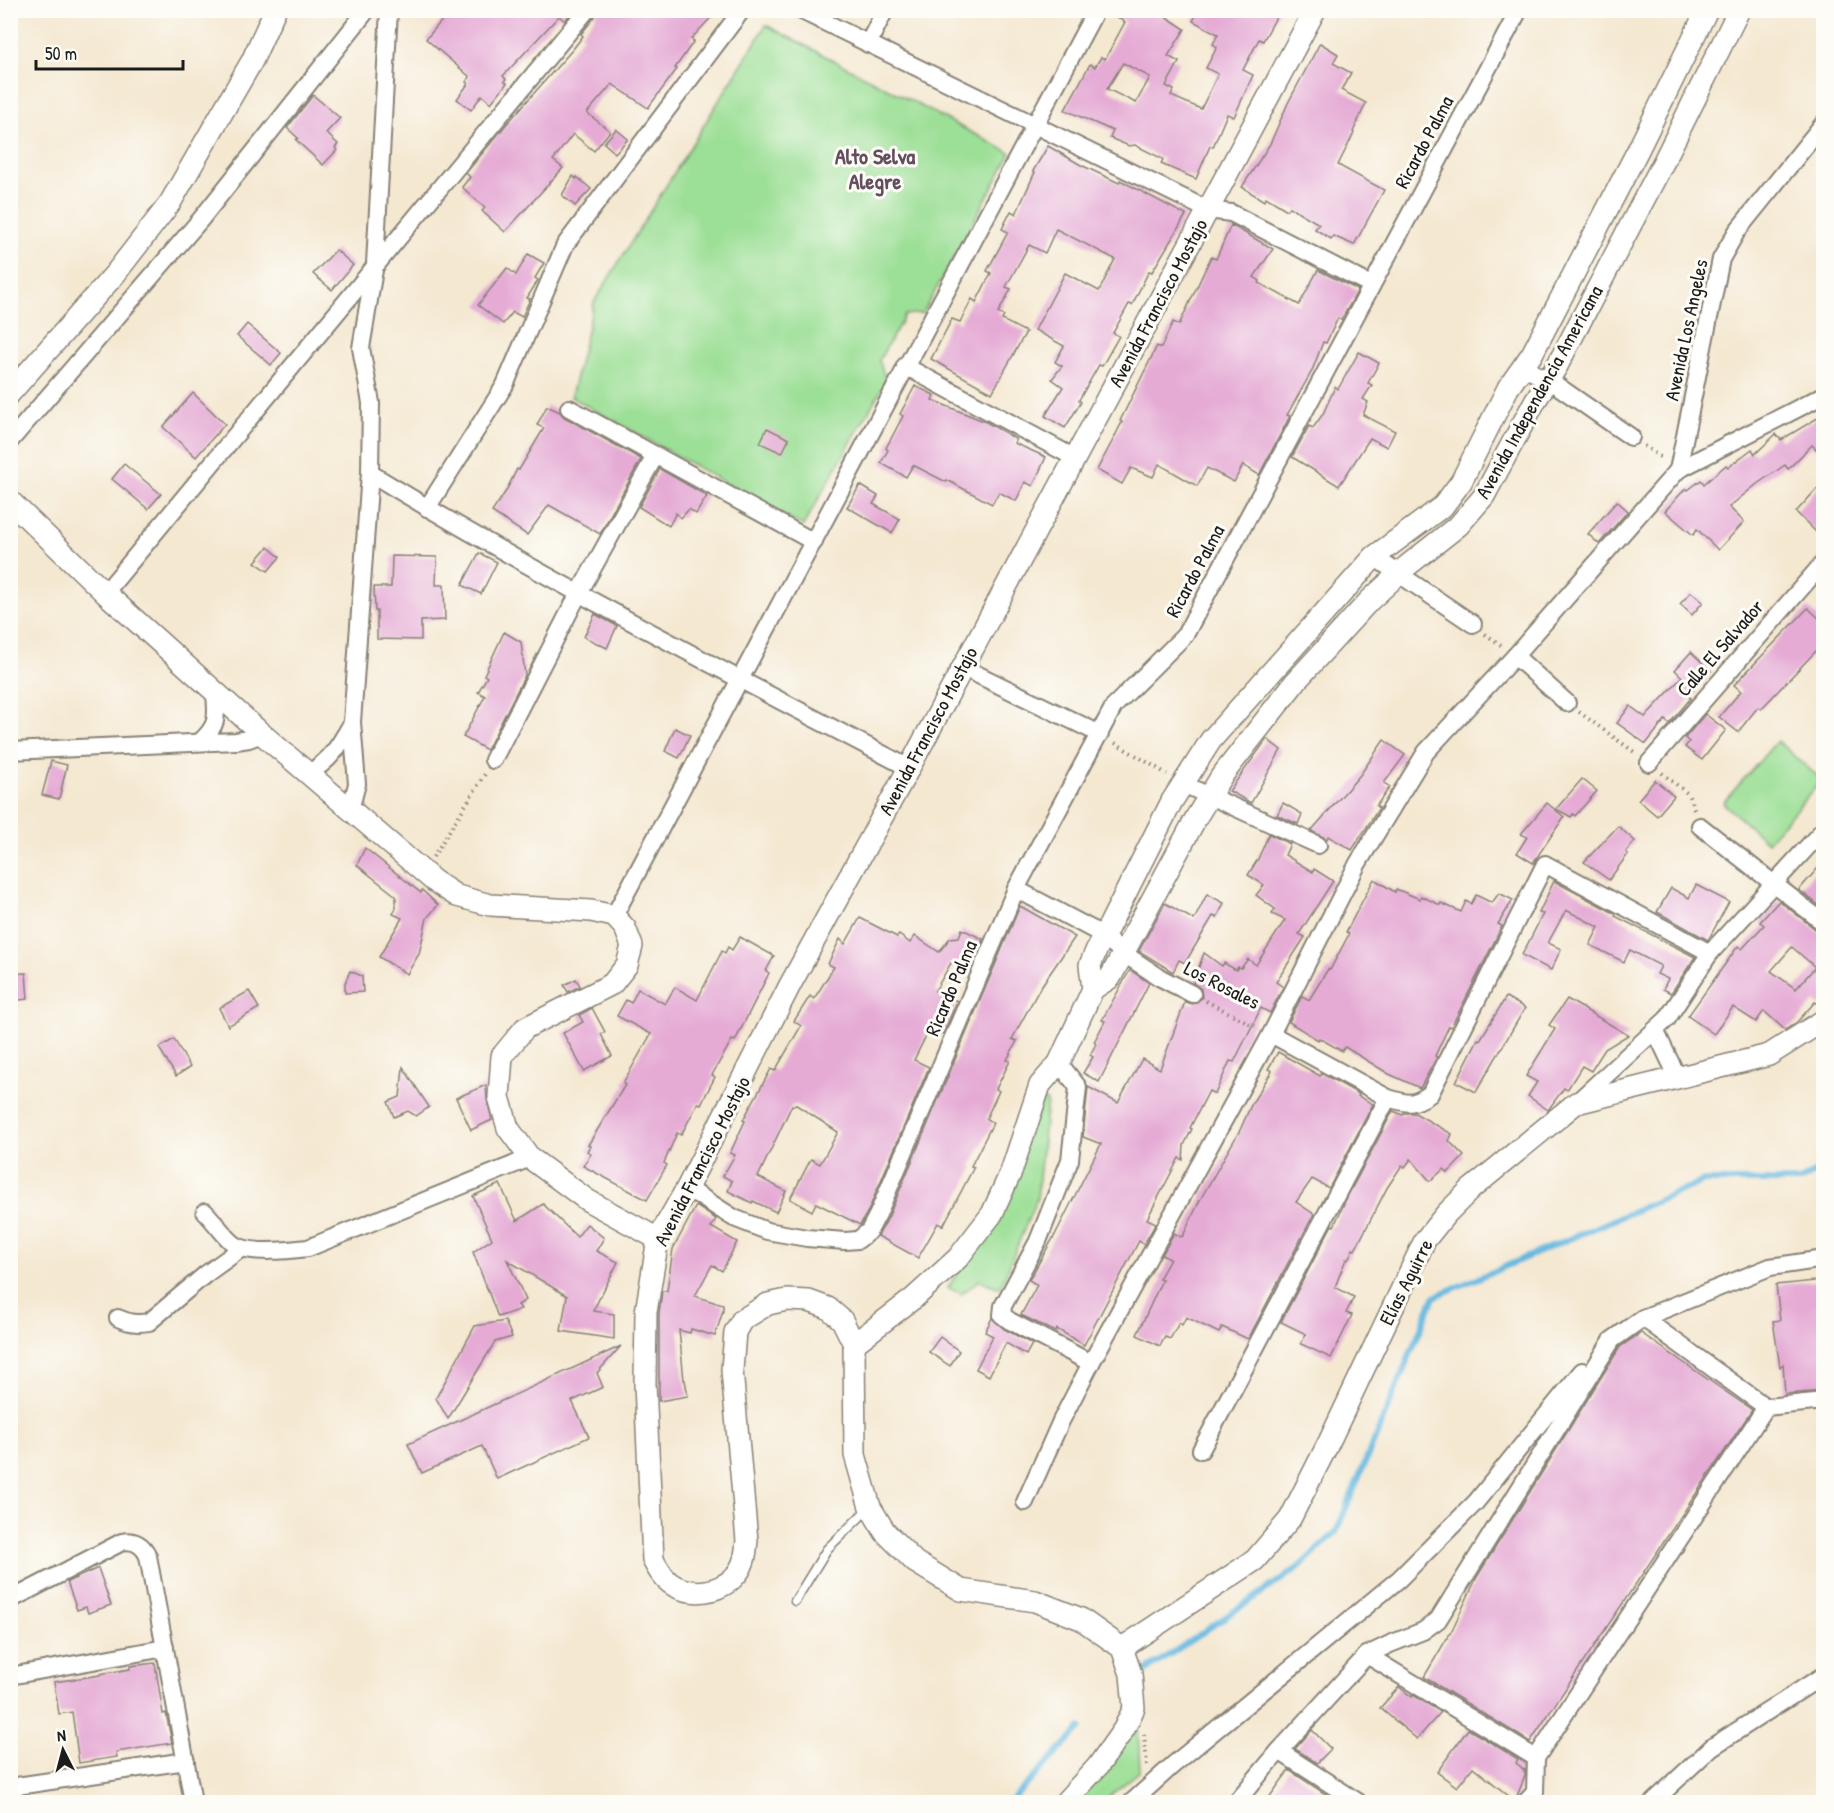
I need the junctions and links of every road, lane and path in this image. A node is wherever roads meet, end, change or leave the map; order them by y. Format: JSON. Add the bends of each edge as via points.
{"nodes":[{"id":1,"x":275,"y":10,"type":"edge"},
{"id":2,"x":367,"y":10,"type":"edge"},
{"id":3,"x":389,"y":10,"type":"edge"},
{"id":4,"x":587,"y":10,"type":"edge"},
{"id":5,"x":742,"y":10,"type":"edge"},
{"id":6,"x":800,"y":10,"type":"edge"},
{"id":7,"x":885,"y":10,"type":"edge"},
{"id":8,"x":1096,"y":10,"type":"edge"},
{"id":9,"x":1315,"y":10,"type":"edge"},
{"id":10,"x":1519,"y":10,"type":"edge"},
{"id":11,"x":1707,"y":10,"type":"edge"},
{"id":12,"x":1739,"y":10,"type":"edge"},
{"id":13,"x":868,"y":44,"type":"junction"},
{"id":14,"x":1824,"y":123,"type":"edge"},
{"id":15,"x":1035,"y":124,"type":"junction"},
{"id":16,"x":1208,"y":210,"type":"junction"},
{"id":17,"x":375,"y":264,"type":"junction"},
{"id":18,"x":1371,"y":285,"type":"junction"},
{"id":19,"x":905,"y":366,"type":"junction"},
{"id":20,"x":1523,"y":368,"type":"junction"},
{"id":21,"x":1549,"y":380,"type":"junction"},
{"id":22,"x":10,"y":393,"type":"edge"},
{"id":23,"x":1824,"y":395,"type":"edge"},
{"id":24,"x":568,"y":408,"type":"dead end"},
{"id":25,"x":1631,"y":437,"type":"joint"},
{"id":26,"x":10,"y":441,"type":"edge"},
{"id":27,"x":655,"y":456,"type":"junction"},
{"id":28,"x":1075,"y":458,"type":"junction"},
{"id":29,"x":1678,"y":470,"type":"junction"},
{"id":30,"x":370,"y":473,"type":"junction"},
{"id":31,"x":10,"y":501,"type":"edge"},
{"id":32,"x":427,"y":508,"type":"junction"},
{"id":33,"x":814,"y":542,"type":"junction"},
{"id":34,"x":1374,"y":557,"type":"junction"},
{"id":35,"x":1824,"y":562,"type":"edge"},
{"id":36,"x":1397,"y":574,"type":"junction"},
{"id":37,"x":105,"y":593,"type":"junction"},
{"id":38,"x":579,"y":593,"type":"junction"},
{"id":39,"x":1473,"y":624,"type":"joint"},
{"id":40,"x":1515,"y":656,"type":"junction"},
{"id":41,"x":962,"y":667,"type":"junction"},
{"id":42,"x":742,"y":680,"type":"junction"},
{"id":43,"x":215,"y":691,"type":"junction"},
{"id":44,"x":1567,"y":703,"type":"joint"},
{"id":45,"x":352,"y":722,"type":"junction"},
{"id":46,"x":262,"y":734,"type":"junction"},
{"id":47,"x":1100,"y":734,"type":"junction"},
{"id":48,"x":201,"y":741,"type":"junction"},
{"id":49,"x":10,"y":751,"type":"edge"},
{"id":50,"x":493,"y":760,"type":"joint"},
{"id":51,"x":1649,"y":762,"type":"junction"},
{"id":52,"x":909,"y":768,"type":"junction"},
{"id":53,"x":309,"y":773,"type":"junction"},
{"id":54,"x":1183,"y":784,"type":"junction"},
{"id":55,"x":1209,"y":797,"type":"junction"},
{"id":56,"x":350,"y":810,"type":"junction"},
{"id":57,"x":1700,"y":826,"type":"joint"},
{"id":58,"x":1824,"y":829,"type":"edge"},
{"id":59,"x":1318,"y":845,"type":"dead end"},
{"id":60,"x":424,"y":872,"type":"junction"},
{"id":61,"x":1774,"y":884,"type":"junction"},
{"id":62,"x":1016,"y":889,"type":"junction"},
{"id":63,"x":614,"y":916,"type":"junction"},
{"id":64,"x":1824,"y":922,"type":"edge"},
{"id":65,"x":1102,"y":935,"type":"junction"},
{"id":66,"x":1123,"y":953,"type":"junction"},
{"id":67,"x":1710,"y":953,"type":"junction"},
{"id":68,"x":1093,"y":990,"type":"junction"},
{"id":69,"x":1192,"y":994,"type":"joint"},
{"id":70,"x":1824,"y":1020,"type":"edge"},
{"id":71,"x":1655,"y":1030,"type":"junction"},
{"id":72,"x":1270,"y":1034,"type":"junction"},
{"id":73,"x":1059,"y":1063,"type":"junction"},
{"id":74,"x":1678,"y":1077,"type":"junction"},
{"id":75,"x":1388,"y":1098,"type":"junction"},
{"id":76,"x":1576,"y":1103,"type":"junction"},
{"id":77,"x":530,"y":1158,"type":"junction"},
{"id":78,"x":687,"y":1188,"type":"junction"},
{"id":79,"x":206,"y":1212,"type":"dead end"},
{"id":80,"x":658,"y":1239,"type":"junction"},
{"id":81,"x":242,"y":1248,"type":"junction"},
{"id":82,"x":1824,"y":1259,"type":"edge"},
{"id":83,"x":118,"y":1318,"type":"dead end"},
{"id":84,"x":1643,"y":1318,"type":"junction"},
{"id":85,"x":1612,"y":1340,"type":"junction"},
{"id":86,"x":854,"y":1344,"type":"junction"},
{"id":87,"x":1091,"y":1363,"type":"junction"},
{"id":88,"x":1824,"y":1401,"type":"edge"},
{"id":89,"x":1766,"y":1407,"type":"junction"},
{"id":90,"x":1201,"y":1450,"type":"dead end"},
{"id":91,"x":1025,"y":1502,"type":"dead end"},
{"id":92,"x":870,"y":1507,"type":"junction"},
{"id":93,"x":10,"y":1600,"type":"edge"},
{"id":94,"x":795,"y":1601,"type":"dead end"},
{"id":95,"x":165,"y":1648,"type":"junction"},
{"id":96,"x":1122,"y":1648,"type":"junction"},
{"id":97,"x":1367,"y":1655,"type":"junction"},
{"id":98,"x":1824,"y":1675,"type":"edge"},
{"id":99,"x":10,"y":1676,"type":"edge"},
{"id":100,"x":1132,"y":1714,"type":"junction"},
{"id":101,"x":1279,"y":1751,"type":"junction"},
{"id":102,"x":1536,"y":1758,"type":"junction"},
{"id":103,"x":186,"y":1761,"type":"junction"},
{"id":104,"x":10,"y":1787,"type":"edge"},
{"id":105,"x":1137,"y":1798,"type":"edge"},
{"id":106,"x":194,"y":1803,"type":"edge"},
{"id":107,"x":1065,"y":1803,"type":"edge"},
{"id":108,"x":1236,"y":1803,"type":"edge"},
{"id":109,"x":1358,"y":1803,"type":"edge"},
{"id":110,"x":1526,"y":1803,"type":"edge"},
{"id":111,"x":1653,"y":1803,"type":"edge"}],
"edges":[{"from":1,"to":22,"type":"street","via":[[252,61],[171,203],[115,274]]},
{"from":2,"to":26,"type":"street","via":[[201,219]]},
{"from":3,"to":17,"type":"street"},
{"from":4,"to":17,"type":"street"},
{"from":5,"to":32,"type":"street","via":[[565,245],[505,385]]},
{"from":6,"to":13,"type":"street"},
{"from":7,"to":13,"type":"street"},
{"from":8,"to":15,"type":"street"},
{"from":9,"to":16,"type":"street","name":"Avenida Francisco Mostajo"},
{"from":10,"to":18,"type":"street","name":"Ricardo Palma"},
{"from":11,"to":20,"type":"street","name":"Avenida Independencia Americana"},
{"from":12,"to":21,"type":"street","name":"Avenida Independencia Americana"},
{"from":13,"to":15,"type":"street"},
{"from":14,"to":29,"type":"street","name":"Avenida Los Angeles","via":[[1737,231],[1721,259]]},
{"from":15,"to":16,"type":"street"},
{"from":15,"to":19,"type":"street"},
{"from":16,"to":18,"type":"street","via":[[1231,213]]},
{"from":16,"to":28,"type":"street","name":"Avenida Francisco Mostajo"},
{"from":17,"to":30,"type":"street","via":[[361,348],[371,403]]},
{"from":17,"to":37,"type":"street"},
{"from":18,"to":47,"type":"street","name":"Ricardo Palma","via":[[1185,635],[1114,706]]},
{"from":19,"to":28,"type":"street"},
{"from":19,"to":33,"type":"street"},
{"from":20,"to":21,"type":"street"},
{"from":20,"to":34,"type":"street","name":"Avenida Independencia Americana","via":[[1461,482],[1443,506]]},
{"from":21,"to":25,"type":"street"},
{"from":21,"to":36,"type":"street","name":"Avenida Independencia Americana","via":[[1484,496],[1459,525]]},
{"from":23,"to":29,"type":"street"},
{"from":24,"to":27,"type":"street"},
{"from":25,"to":29,"type":"path"},
{"from":27,"to":33,"type":"street"},
{"from":27,"to":38,"type":"street"},
{"from":28,"to":41,"type":"street","name":"Avenida Francisco Mostajo"},
{"from":29,"to":40,"type":"street"},
{"from":30,"to":32,"type":"street"},
{"from":30,"to":45,"type":"street"},
{"from":31,"to":37,"type":"street"},
{"from":32,"to":38,"type":"street"},
{"from":33,"to":42,"type":"street"},
{"from":34,"to":36,"type":"street"},
{"from":34,"to":54,"type":"street","name":"Avenida Independencia Americana","via":[[1211,740]]},
{"from":35,"to":51,"type":"street","name":"Calle El Salvador"},
{"from":36,"to":39,"type":"street"},
{"from":36,"to":55,"type":"street","name":"Avenida Independencia Americana","via":[[1296,681]]},
{"from":37,"to":43,"type":"street"},
{"from":38,"to":42,"type":"street"},
{"from":38,"to":50,"type":"street"},
{"from":39,"to":40,"type":"path"},
{"from":40,"to":44,"type":"street"},
{"from":40,"to":72,"type":"street","via":[[1426,752],[1358,863]]},
{"from":41,"to":47,"type":"street"},
{"from":41,"to":52,"type":"street","name":"Avenida Francisco Mostajo"},
{"from":42,"to":52,"type":"street"},
{"from":42,"to":63,"type":"street"},
{"from":43,"to":46,"type":"street"},
{"from":43,"to":48,"type":"street","via":[[216,722]]},
{"from":44,"to":51,"type":"path"},
{"from":45,"to":53,"type":"street","via":[[336,752]]},
{"from":45,"to":56,"type":"street","via":[[357,784]]},
{"from":46,"to":48,"type":"street","via":[[249,740]]},
{"from":46,"to":53,"type":"street"},
{"from":47,"to":54,"type":"path"},
{"from":47,"to":62,"type":"street","name":"Ricardo Palma"},
{"from":48,"to":49,"type":"street"},
{"from":50,"to":60,"type":"path"},
{"from":51,"to":57,"type":"path","via":[[1688,794]]},
{"from":52,"to":78,"type":"street","name":"Avenida Francisco Mostajo","via":[[790,985]]},
{"from":53,"to":56,"type":"street"},
{"from":54,"to":55,"type":"street"},
{"from":54,"to":65,"type":"street","name":"Avenida Independencia Americana"},
{"from":55,"to":59,"type":"street"},
{"from":55,"to":66,"type":"street","name":"Avenida Independencia Americana"},
{"from":56,"to":60,"type":"street"},
{"from":57,"to":61,"type":"street"},
{"from":58,"to":61,"type":"street"},
{"from":60,"to":63,"type":"street","via":[[458,896],[490,905]]},
{"from":61,"to":64,"type":"street"},
{"from":61,"to":67,"type":"street"},
{"from":62,"to":65,"type":"street","name":"Los Rosales"},
{"from":62,"to":78,"type":"street","name":"Ricardo Palma","via":[[869,1231],[858,1240],[844,1241],[767,1231],[734,1218]]},
{"from":63,"to":77,"type":"street","via":[[625,928],[632,946],[627,964],[612,984],[525,1028],[502,1056],[499,1097],[508,1128]]},
{"from":65,"to":66,"type":"street","name":"Los Rosales"},
{"from":65,"to":68,"type":"street","name":"Avenida Independencia Americana","via":[[1090,965]]},
{"from":66,"to":68,"type":"street","name":"Avenida Independencia Americana","via":[[1110,978]]},
{"from":66,"to":69,"type":"street","name":"Los Rosales"},
{"from":67,"to":71,"type":"street","via":[[1667,1019]]},
{"from":67,"to":75,"type":"street","name":"Los Rosales","via":[[1545,864],[1431,1094],[1417,1103]]},
{"from":68,"to":73,"type":"street","name":"Avenida Independencia Americana"},
{"from":69,"to":72,"type":"path","name":"Los Rosales"},
{"from":70,"to":74,"type":"street","name":"Elías Aguirre","via":[[1768,1054]]},
{"from":71,"to":74,"type":"street"},
{"from":71,"to":76,"type":"street"},
{"from":72,"to":75,"type":"street","name":"Los Rosales"},
{"from":72,"to":87,"type":"street"},
{"from":73,"to":86,"type":"street","name":"Avenida Independencia Americana","via":[[1040,1085],[1011,1172],[992,1214],[958,1258]]},
{"from":73,"to":87,"type":"street","via":[[1078,1087],[1070,1160],[1038,1241],[1003,1306],[1002,1315]]},
{"from":74,"to":76,"type":"street","name":"Elías Aguirre"},
{"from":75,"to":90,"type":"street"},
{"from":76,"to":96,"type":"street","name":"Elías Aguirre","via":[[1471,1189],[1425,1240],[1290,1519],[1255,1560]]},
{"from":77,"to":80,"type":"street","via":[[587,1200]]},
{"from":77,"to":81,"type":"street","via":[[308,1248]]},
{"from":78,"to":80,"type":"street","name":"Avenida Francisco Mostajo"},
{"from":79,"to":81,"type":"street"},
{"from":80,"to":86,"type":"street","name":"Avenida Francisco Mostajo","via":[[646,1311],[645,1383],[653,1560],[670,1583],[691,1591],[712,1590],[726,1584],[744,1561],[747,1541],[732,1370],[735,1332],[742,1320],[768,1304],[809,1301],[828,1308],[842,1320]]},
{"from":81,"to":83,"type":"street","via":[[149,1322],[140,1324]]},
{"from":82,"to":84,"type":"street","via":[[1770,1267]]},
{"from":84,"to":85,"type":"street"},
{"from":84,"to":89,"type":"street"},
{"from":85,"to":97,"type":"street","via":[[1438,1620],[1423,1631]]},
{"from":85,"to":105,"type":"street","via":[[1476,1502],[1399,1579]]},
{"from":86,"to":92,"type":"street","name":"Avenida Francisco Mostajo","via":[[855,1455]]},
{"from":87,"to":91,"type":"street"},
{"from":88,"to":89,"type":"street"},
{"from":89,"to":102,"type":"street"},
{"from":92,"to":94,"type":"lane","via":[[827,1549]]},
{"from":92,"to":96,"type":"street","name":"Avenida Francisco Mostajo","via":[[885,1533],[915,1562],[961,1590],[1035,1601],[1081,1619]]},
{"from":93,"to":95,"type":"street","via":[[122,1542],[133,1542],[143,1547],[148,1556]]},
{"from":95,"to":99,"type":"street"},
{"from":95,"to":103,"type":"street"},
{"from":96,"to":100,"type":"street","via":[[1131,1674]]},
{"from":97,"to":101,"type":"street"},
{"from":97,"to":102,"type":"street"},
{"from":98,"to":111,"type":"street","via":[[1712,1748]]},
{"from":100,"to":105,"type":"path","via":[[1146,1740],[1147,1763]]},
{"from":100,"to":107,"type":"street","via":[[1098,1766]]},
{"from":101,"to":108,"type":"street"},
{"from":101,"to":109,"type":"street"},
{"from":102,"to":110,"type":"street","via":[[1535,1792]]},
{"from":103,"to":104,"type":"street"},
{"from":103,"to":106,"type":"street"}]}
